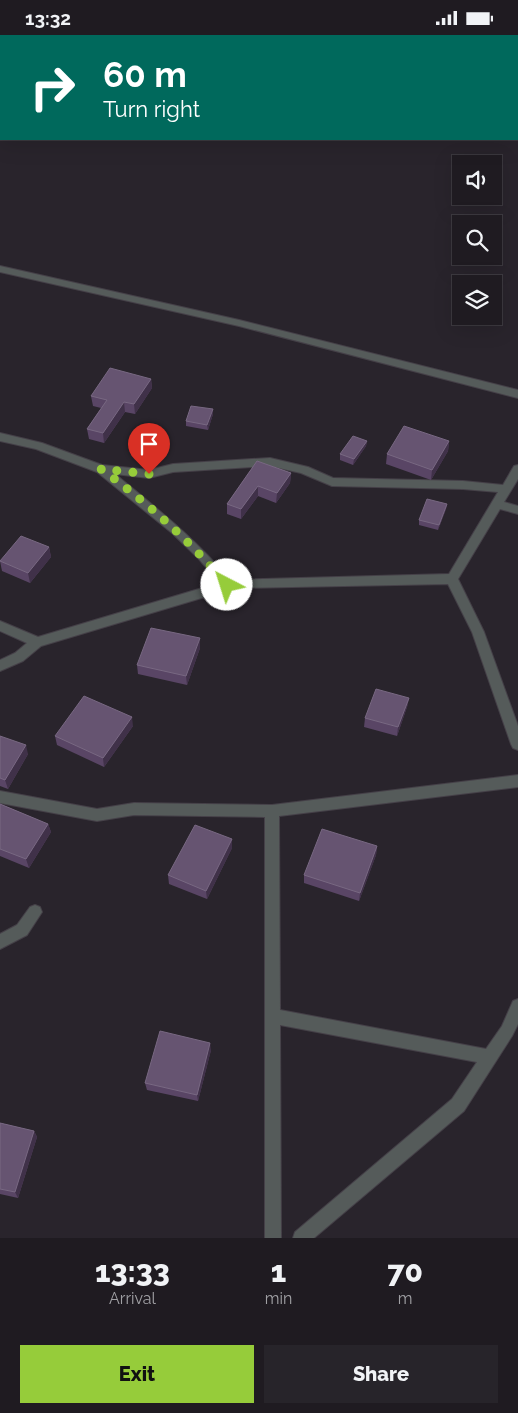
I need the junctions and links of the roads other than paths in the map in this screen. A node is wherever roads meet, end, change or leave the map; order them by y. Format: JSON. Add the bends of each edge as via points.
{"nodes":[{"id":1,"x":0,"y":269,"type":"edge"},
{"id":2,"x":518,"y":394,"type":"edge"},
{"id":3,"x":0,"y":437,"type":"edge"},
{"id":4,"x":101,"y":469,"type":"junction"},
{"id":5,"x":518,"y":469,"type":"edge"},
{"id":6,"x":506,"y":489,"type":"junction"},
{"id":7,"x":498,"y":504,"type":"junction"},
{"id":8,"x":518,"y":510,"type":"edge"},
{"id":9,"x":452,"y":579,"type":"junction"},
{"id":10,"x":227,"y":585,"type":"junction"},
{"id":11,"x":0,"y":626,"type":"edge"},
{"id":12,"x":37,"y":642,"type":"junction"},
{"id":13,"x":0,"y":665,"type":"edge"},
{"id":14,"x":518,"y":744,"type":"edge"},
{"id":15,"x":518,"y":781,"type":"edge"},
{"id":16,"x":0,"y":797,"type":"edge"},
{"id":17,"x":272,"y":811,"type":"junction"},
{"id":18,"x":35,"y":912,"type":"dead end"},
{"id":19,"x":0,"y":942,"type":"edge"},
{"id":20,"x":518,"y":1006,"type":"edge"},
{"id":21,"x":273,"y":1016,"type":"junction"},
{"id":22,"x":490,"y":1057,"type":"junction"},
{"id":23,"x":273,"y":1238,"type":"edge"},
{"id":24,"x":300,"y":1238,"type":"edge"}],
"edges":[{"from":1,"to":2,"type":"street","via":[[239,323]]},
{"from":3,"to":4,"type":"street","via":[[38,446]]},
{"from":4,"to":6,"type":"street","via":[[149,474],[173,468],[270,462],[332,483]]},
{"from":4,"to":10,"type":"street","via":[[176,530]]},
{"from":5,"to":6,"type":"street"},
{"from":6,"to":7,"type":"street"},
{"from":7,"to":8,"type":"street"},
{"from":7,"to":9,"type":"street"},
{"from":9,"to":10,"type":"street"},
{"from":9,"to":14,"type":"street","via":[[478,632]]},
{"from":10,"to":12,"type":"street"},
{"from":11,"to":12,"type":"street"},
{"from":12,"to":13,"type":"street","via":[[20,657]]},
{"from":15,"to":17,"type":"street"},
{"from":16,"to":17,"type":"street","via":[[97,815],[134,809]]},
{"from":17,"to":21,"type":"street"},
{"from":18,"to":19,"type":"street","via":[[22,930]]},
{"from":20,"to":22,"type":"street"},
{"from":21,"to":22,"type":"street"},
{"from":21,"to":23,"type":"street"},
{"from":22,"to":24,"type":"street","via":[[458,1105]]}]}
